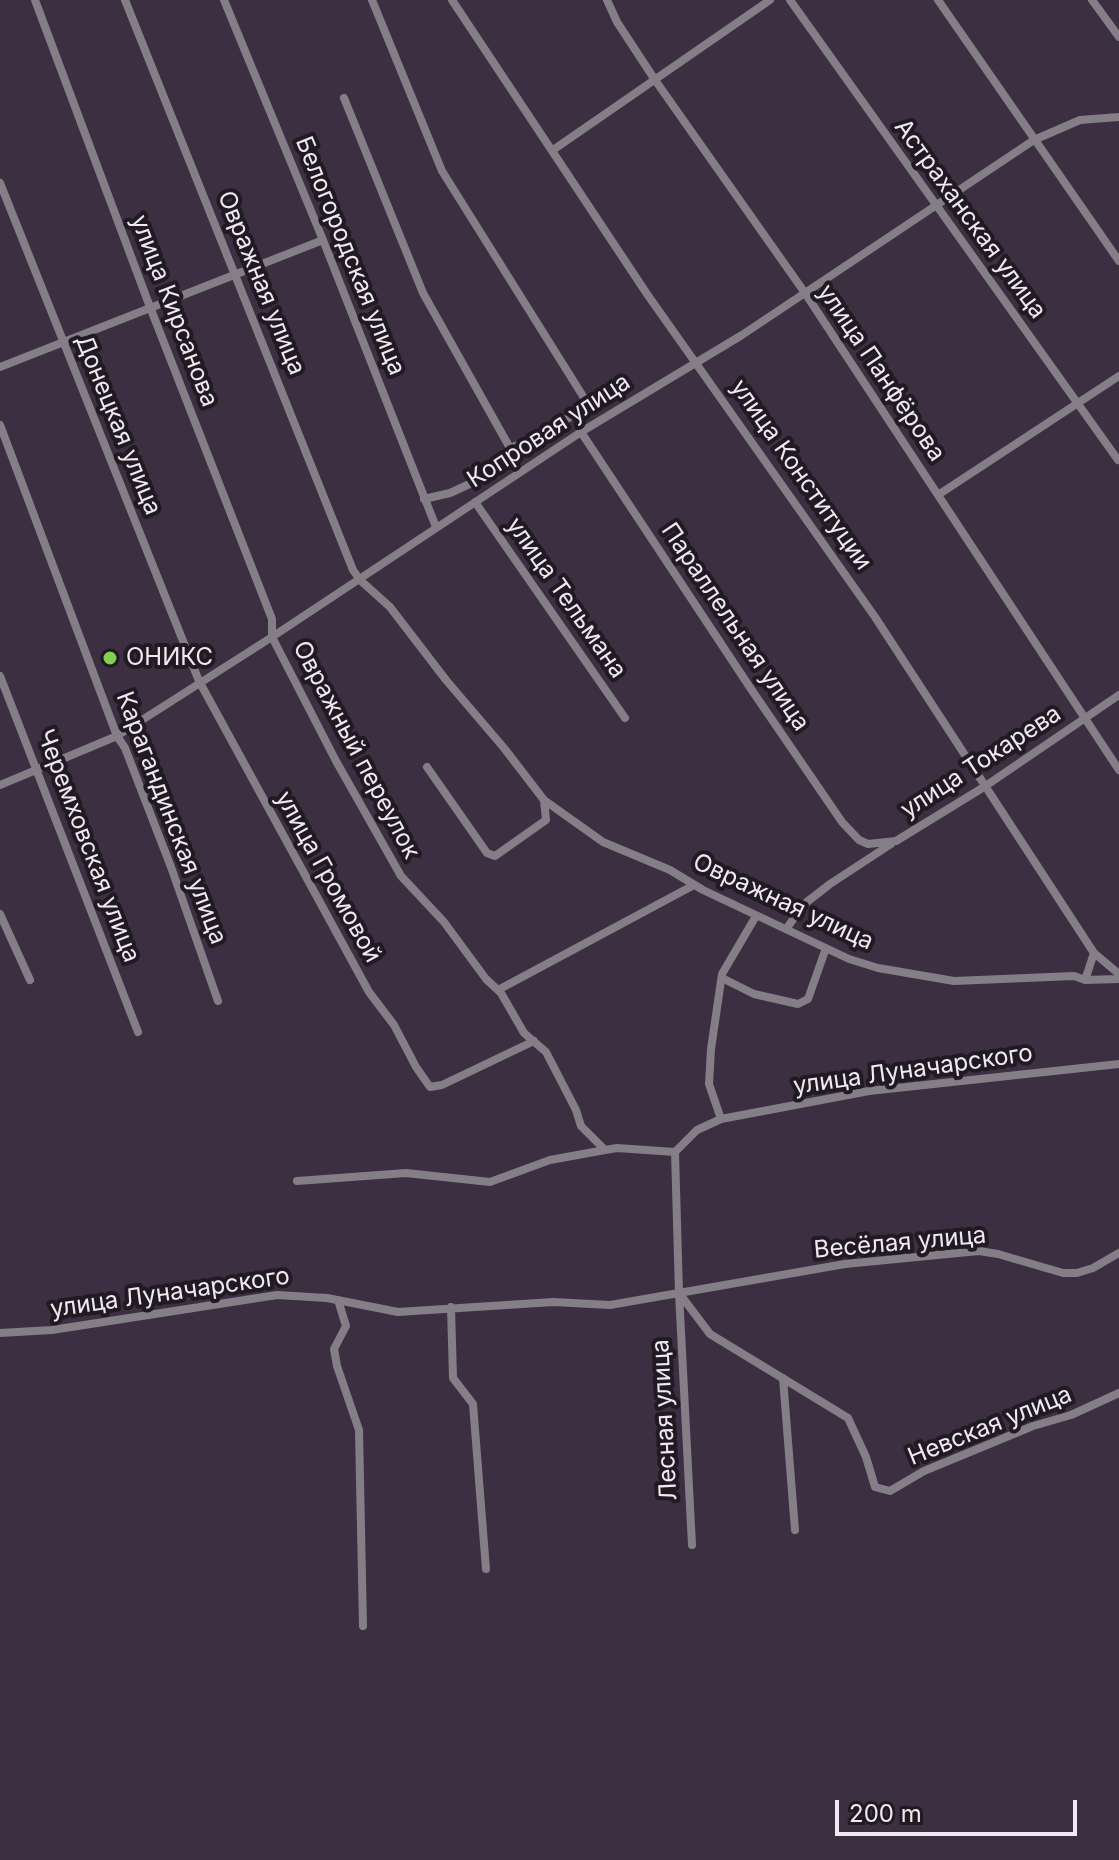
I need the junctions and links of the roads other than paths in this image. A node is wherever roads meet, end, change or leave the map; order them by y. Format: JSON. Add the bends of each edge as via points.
{"nodes":[{"id":1,"x":35,"y":0,"type":"edge"},
{"id":2,"x":125,"y":0,"type":"edge"},
{"id":3,"x":224,"y":0,"type":"edge"},
{"id":4,"x":372,"y":0,"type":"edge"},
{"id":5,"x":452,"y":0,"type":"edge"},
{"id":6,"x":607,"y":0,"type":"edge"},
{"id":7,"x":770,"y":0,"type":"edge"},
{"id":8,"x":790,"y":0,"type":"edge"},
{"id":9,"x":938,"y":0,"type":"edge"},
{"id":10,"x":1092,"y":0,"type":"edge"},
{"id":11,"x":1119,"y":37,"type":"edge"},
{"id":12,"x":655,"y":80,"type":"junction"},
{"id":13,"x":344,"y":98,"type":"dead end"},
{"id":14,"x":1119,"y":117,"type":"edge"},
{"id":15,"x":1034,"y":140,"type":"junction"},
{"id":16,"x":553,"y":150,"type":"junction"},
{"id":17,"x":0,"y":183,"type":"edge"},
{"id":18,"x":936,"y":207,"type":"junction"},
{"id":19,"x":323,"y":240,"type":"junction"},
{"id":20,"x":1119,"y":261,"type":"edge"},
{"id":21,"x":236,"y":274,"type":"junction"},
{"id":22,"x":805,"y":293,"type":"junction"},
{"id":23,"x":150,"y":307,"type":"junction"},
{"id":24,"x":63,"y":341,"type":"junction"},
{"id":25,"x":697,"y":361,"type":"junction"},
{"id":26,"x":0,"y":367,"type":"edge"},
{"id":27,"x":1119,"y":376,"type":"edge"},
{"id":28,"x":1079,"y":405,"type":"junction"},
{"id":29,"x":0,"y":425,"type":"edge"},
{"id":30,"x":581,"y":432,"type":"junction"},
{"id":31,"x":510,"y":448,"type":"junction"},
{"id":32,"x":1118,"y":460,"type":"edge"},
{"id":33,"x":938,"y":495,"type":"junction"},
{"id":34,"x":424,"y":499,"type":"junction"},
{"id":35,"x":475,"y":502,"type":"junction"},
{"id":36,"x":436,"y":527,"type":"junction"},
{"id":37,"x":360,"y":580,"type":"junction"},
{"id":38,"x":272,"y":637,"type":"junction"},
{"id":39,"x":0,"y":676,"type":"edge"},
{"id":40,"x":199,"y":681,"type":"junction"},
{"id":41,"x":1119,"y":695,"type":"edge"},
{"id":42,"x":625,"y":718,"type":"dead end"},
{"id":43,"x":1085,"y":718,"type":"junction"},
{"id":44,"x":117,"y":736,"type":"junction"},
{"id":45,"x":427,"y":767,"type":"dead end"},
{"id":46,"x":38,"y":769,"type":"junction"},
{"id":47,"x":1119,"y":770,"type":"edge"},
{"id":48,"x":0,"y":785,"type":"edge"},
{"id":49,"x":984,"y":787,"type":"junction"},
{"id":50,"x":544,"y":800,"type":"junction"},
{"id":51,"x":859,"y":840,"type":"joint"},
{"id":52,"x":896,"y":841,"type":"junction"},
{"id":53,"x":694,"y":885,"type":"junction"},
{"id":54,"x":0,"y":914,"type":"edge"},
{"id":55,"x":756,"y":916,"type":"junction"},
{"id":56,"x":787,"y":928,"type":"junction"},
{"id":57,"x":826,"y":948,"type":"junction"},
{"id":58,"x":1094,"y":953,"type":"junction"},
{"id":59,"x":1119,"y":977,"type":"edge"},
{"id":60,"x":722,"y":978,"type":"junction"},
{"id":61,"x":30,"y":980,"type":"dead end"},
{"id":62,"x":1085,"y":980,"type":"junction"},
{"id":63,"x":500,"y":992,"type":"junction"},
{"id":64,"x":218,"y":1001,"type":"dead end"},
{"id":65,"x":138,"y":1032,"type":"dead end"},
{"id":66,"x":534,"y":1041,"type":"junction"},
{"id":67,"x":1119,"y":1064,"type":"edge"},
{"id":68,"x":721,"y":1119,"type":"junction"},
{"id":69,"x":605,"y":1150,"type":"junction"},
{"id":70,"x":675,"y":1152,"type":"junction"},
{"id":71,"x":297,"y":1181,"type":"dead end"},
{"id":72,"x":1119,"y":1253,"type":"edge"},
{"id":73,"x":679,"y":1293,"type":"junction"},
{"id":74,"x":338,"y":1300,"type":"junction"},
{"id":75,"x":451,"y":1307,"type":"junction"},
{"id":76,"x":0,"y":1333,"type":"edge"},
{"id":77,"x":783,"y":1378,"type":"junction"},
{"id":78,"x":1119,"y":1393,"type":"edge"},
{"id":79,"x":795,"y":1530,"type":"dead end"},
{"id":80,"x":692,"y":1545,"type":"dead end"},
{"id":81,"x":486,"y":1569,"type":"dead end"},
{"id":82,"x":363,"y":1626,"type":"dead end"}],
"edges":[{"from":1,"to":23,"type":"street","name":"улица Кирсанова"},
{"from":2,"to":21,"type":"street","name":"Овражная улица"},
{"from":3,"to":19,"type":"street","name":"Белогородская улица"},
{"from":4,"to":31,"type":"street","via":[[442,171],[586,401],[538,437]]},
{"from":5,"to":16,"type":"street","name":"улица Конституции"},
{"from":6,"to":12,"type":"street","name":"улица Панфёрова"},
{"from":7,"to":12,"type":"street"},
{"from":8,"to":18,"type":"street","name":"Астраханская улица"},
{"from":9,"to":15,"type":"street"},
{"from":10,"to":11,"type":"street"},
{"from":12,"to":16,"type":"street"},
{"from":12,"to":22,"type":"street","name":"улица Панфёрова"},
{"from":13,"to":31,"type":"street","via":[[423,293]]},
{"from":14,"to":15,"type":"street","name":"Копровая улица","via":[[1080,120]]},
{"from":15,"to":18,"type":"street","name":"Копровая улица"},
{"from":15,"to":20,"type":"street"},
{"from":16,"to":25,"type":"street","name":"улица Конституции"},
{"from":17,"to":24,"type":"street","name":"Донецкая улица"},
{"from":18,"to":22,"type":"street","name":"Копровая улица"},
{"from":18,"to":28,"type":"street","name":"Астраханская улица"},
{"from":19,"to":21,"type":"street"},
{"from":19,"to":34,"type":"street","name":"Белогородская улица"},
{"from":21,"to":23,"type":"street"},
{"from":21,"to":37,"type":"street","name":"Овражная улица"},
{"from":22,"to":25,"type":"street","name":"Копровая улица"},
{"from":22,"to":33,"type":"street","name":"улица Панфёрова"},
{"from":23,"to":24,"type":"street"},
{"from":23,"to":38,"type":"street","name":"улица Кирсанова","via":[[272,619]]},
{"from":24,"to":26,"type":"street"},
{"from":24,"to":40,"type":"street","name":"Донецкая улица"},
{"from":25,"to":30,"type":"street","name":"Копровая улица"},
{"from":25,"to":49,"type":"street","name":"улица Конституции","via":[[875,617]]},
{"from":27,"to":28,"type":"street"},
{"from":28,"to":32,"type":"street","name":"Астраханская улица"},
{"from":28,"to":33,"type":"street"},
{"from":29,"to":44,"type":"street","name":"Карагандинская улица"},
{"from":30,"to":35,"type":"street","name":"Копровая улица"},
{"from":30,"to":51,"type":"street","name":"Параллельная улица","via":[[751,689]]},
{"from":31,"to":34,"type":"street","via":[[487,476]]},
{"from":33,"to":43,"type":"street","name":"улица Панфёрова"},
{"from":34,"to":36,"type":"street","name":"Белогородская улица"},
{"from":35,"to":36,"type":"street","name":"Копровая улица"},
{"from":35,"to":42,"type":"street","name":"улица Тельмана"},
{"from":36,"to":37,"type":"street","name":"Копровая улица"},
{"from":37,"to":38,"type":"street","name":"Копровая улица"},
{"from":37,"to":50,"type":"street","name":"Овражная улица","via":[[390,607]]},
{"from":38,"to":40,"type":"street","name":"Копровая улица"},
{"from":38,"to":63,"type":"street","name":"Овражный переулок","via":[[401,876]]},
{"from":39,"to":46,"type":"street","name":"Черемховская улица"},
{"from":40,"to":44,"type":"street","name":"Копровая улица"},
{"from":40,"to":66,"type":"street","name":"улица Громовой","via":[[369,992],[430,1087]]},
{"from":41,"to":43,"type":"street","name":"улица Токарева"},
{"from":43,"to":47,"type":"street","name":"улица Панфёрова"},
{"from":43,"to":49,"type":"street","name":"улица Токарева"},
{"from":44,"to":46,"type":"street","name":"Копровая улица"},
{"from":44,"to":64,"type":"street","name":"Карагандинская улица"},
{"from":45,"to":50,"type":"street","via":[[487,853],[495,856],[546,820]]},
{"from":46,"to":48,"type":"street","name":"Копровая улица"},
{"from":46,"to":65,"type":"street","name":"Черемховская улица"},
{"from":49,"to":52,"type":"street","name":"улица Токарева"},
{"from":49,"to":58,"type":"street","name":"улица Конституции"},
{"from":50,"to":53,"type":"street","name":"Овражная улица","via":[[603,842]]},
{"from":51,"to":52,"type":"street","name":"улица Токарева"},
{"from":52,"to":56,"type":"street","via":[[803,905]]},
{"from":53,"to":55,"type":"street","name":"Овражная улица"},
{"from":53,"to":63,"type":"street"},
{"from":54,"to":61,"type":"street"},
{"from":55,"to":56,"type":"street","name":"Овражная улица"},
{"from":55,"to":60,"type":"street"},
{"from":56,"to":57,"type":"street","name":"Овражная улица"},
{"from":57,"to":60,"type":"street","via":[[808,999],[798,1004],[754,994]]},
{"from":57,"to":62,"type":"street","name":"Овражная улица","via":[[863,964],[926,978]]},
{"from":58,"to":59,"type":"street","name":"улица Конституции"},
{"from":58,"to":62,"type":"street"},
{"from":59,"to":62,"type":"street","name":"Овражная улица"},
{"from":60,"to":68,"type":"street","via":[[709,1084]]},
{"from":63,"to":66,"type":"street","name":"Овражный переулок"},
{"from":66,"to":69,"type":"street","name":"Овражный переулок","via":[[556,1070],[581,1126]]},
{"from":67,"to":68,"type":"street","name":"улица Луначарского","via":[[869,1091]]},
{"from":68,"to":70,"type":"street","name":"улица Луначарского","via":[[697,1130]]},
{"from":69,"to":70,"type":"street"},
{"from":69,"to":71,"type":"street","via":[[550,1160],[490,1182],[406,1173]]},
{"from":70,"to":73,"type":"street","name":"Лесная улица"},
{"from":72,"to":73,"type":"street","name":"Весёлая улица","via":[[1077,1273],[979,1251],[845,1264]]},
{"from":73,"to":75,"type":"street","name":"улица Луначарского","via":[[610,1305]]},
{"from":73,"to":77,"type":"street","via":[[710,1334]]},
{"from":73,"to":80,"type":"street","name":"Лесная улица"},
{"from":74,"to":75,"type":"street","name":"улица Луначарского","via":[[398,1312]]},
{"from":74,"to":76,"type":"street","name":"улица Луначарского","via":[[277,1295],[52,1330]]},
{"from":74,"to":82,"type":"street","via":[[346,1326],[334,1349],[359,1430]]},
{"from":75,"to":81,"type":"street","via":[[453,1378],[473,1404]]},
{"from":77,"to":78,"type":"street","name":"Невская улица","via":[[848,1418],[875,1487],[890,1491],[924,1471]]},
{"from":77,"to":79,"type":"street"}]}
